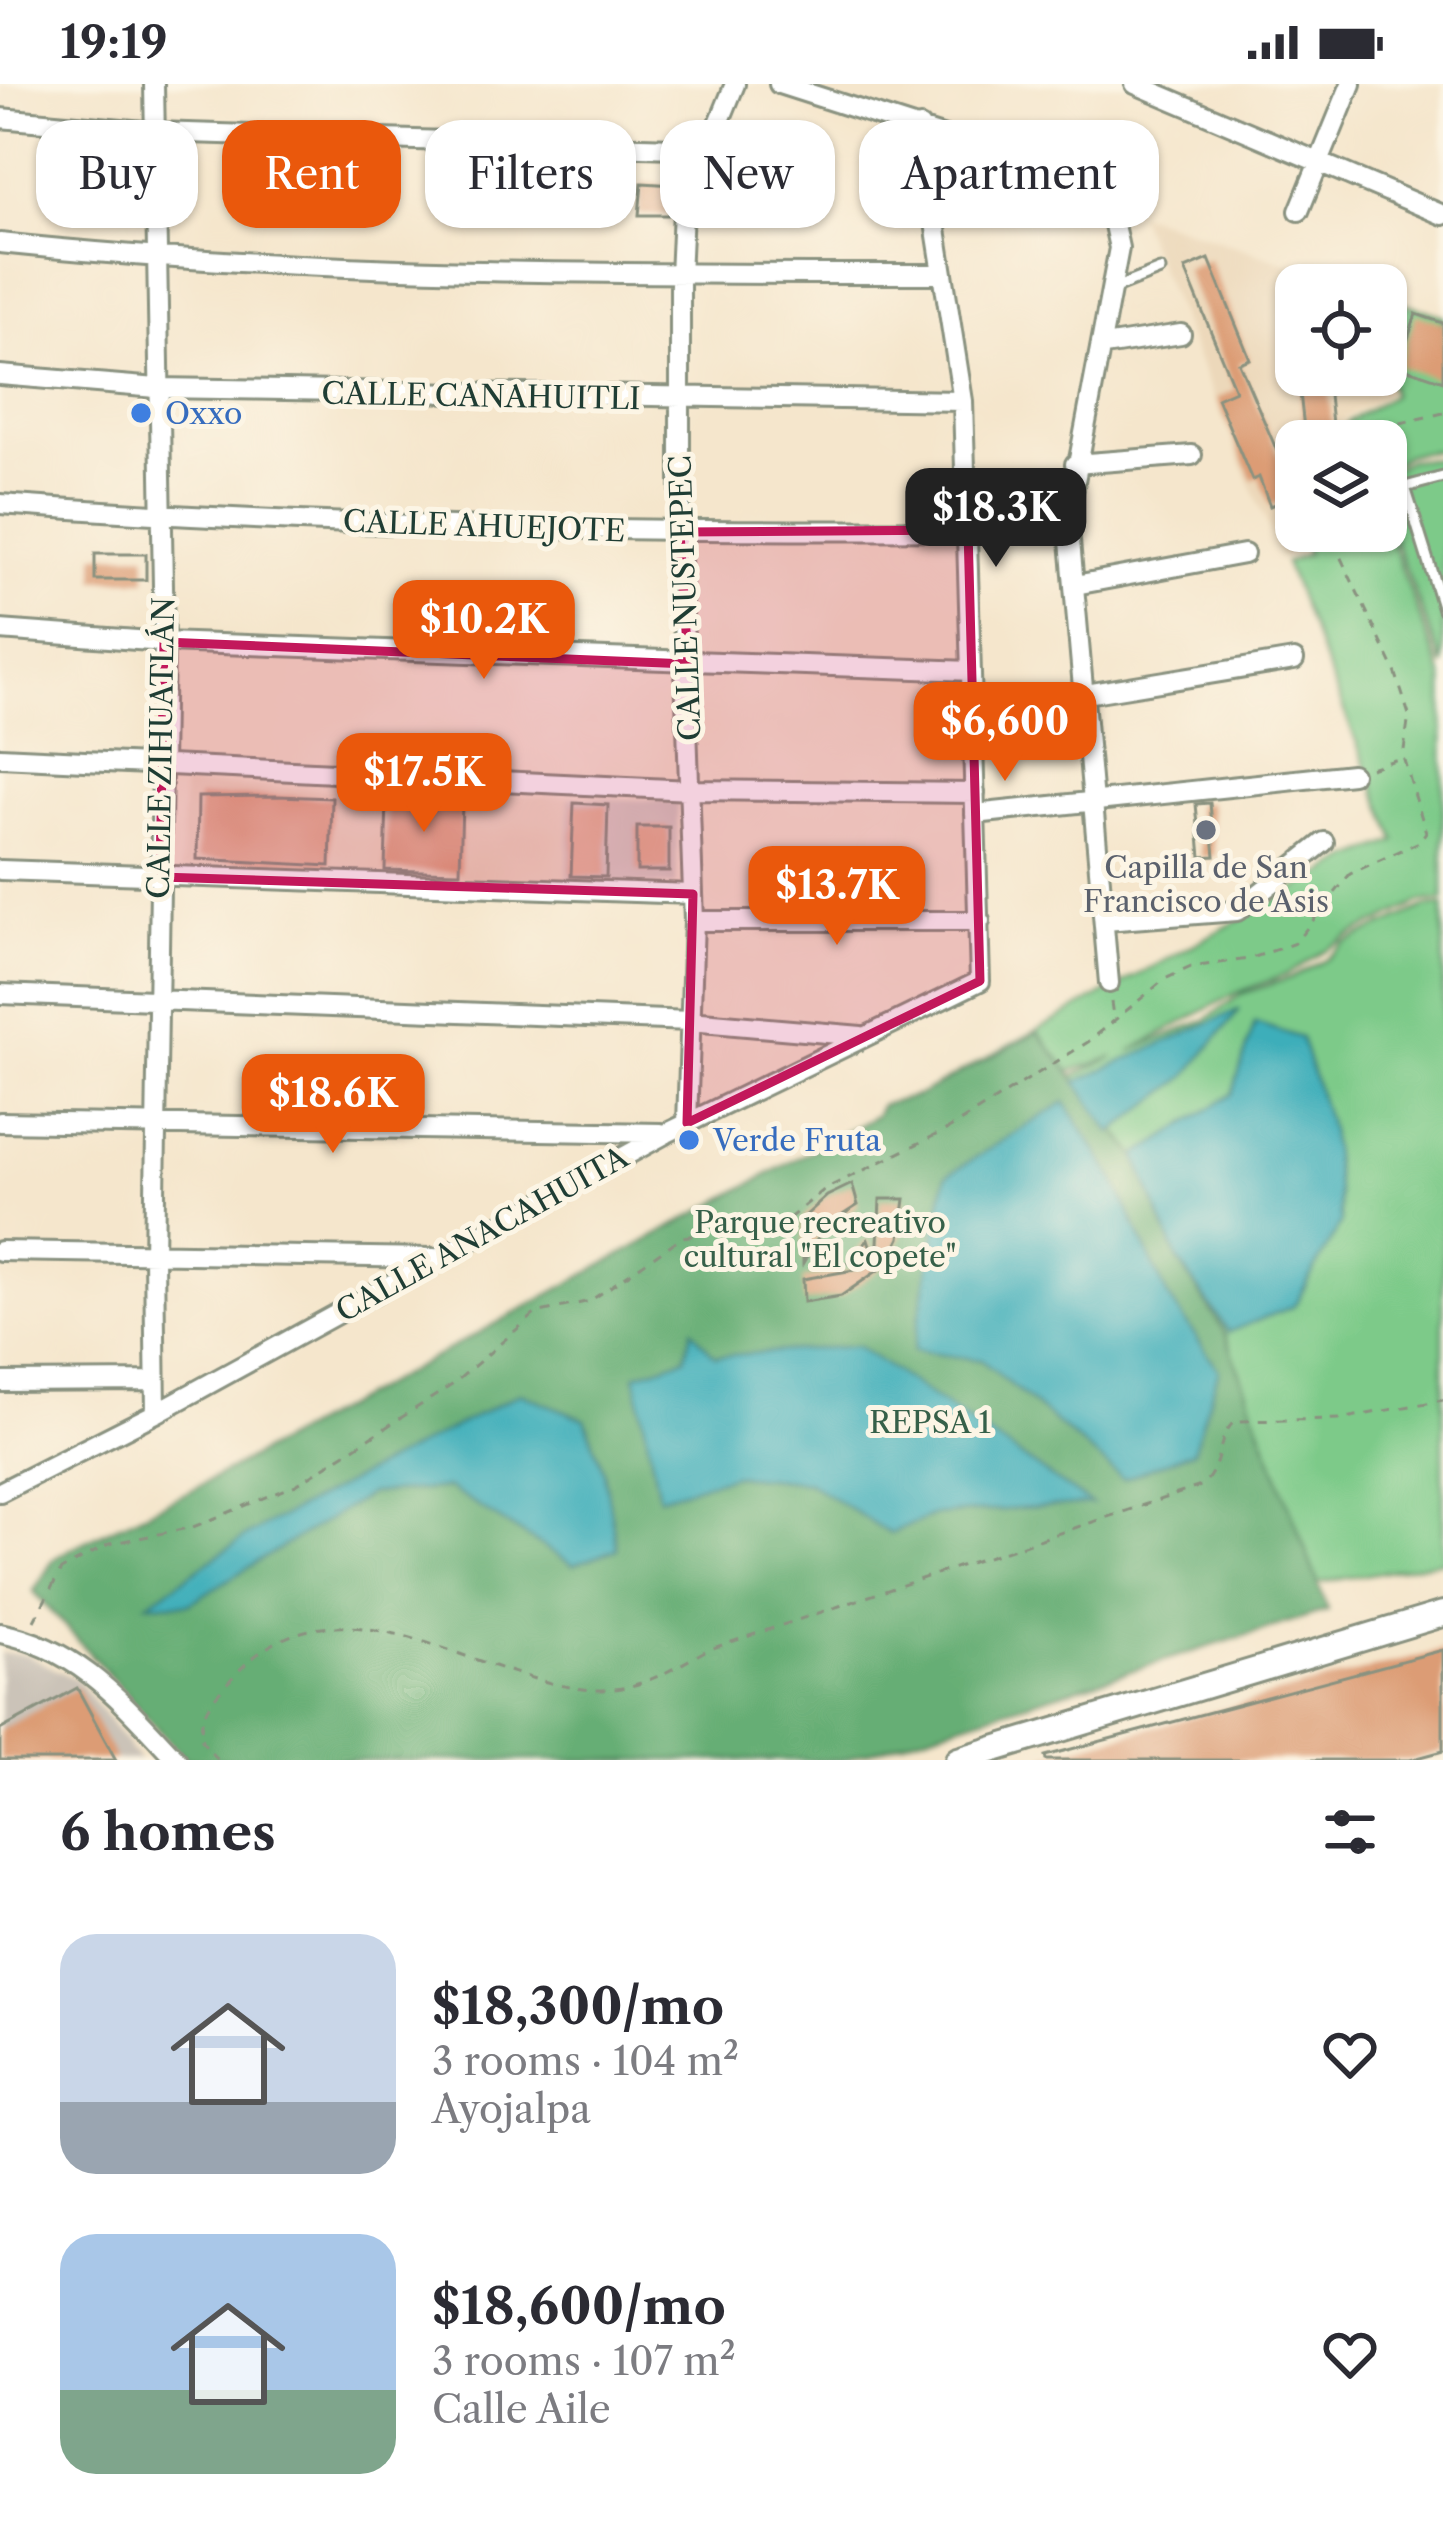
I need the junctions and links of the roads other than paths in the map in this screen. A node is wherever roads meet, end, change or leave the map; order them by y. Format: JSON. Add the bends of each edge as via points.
{"nodes":[{"id":1,"x":154,"y":84,"type":"edge"},
{"id":2,"x":735,"y":84,"type":"edge"},
{"id":3,"x":779,"y":84,"type":"edge"},
{"id":4,"x":1135,"y":84,"type":"edge"},
{"id":5,"x":1351,"y":84,"type":"edge"},
{"id":6,"x":0,"y":118,"type":"edge"},
{"id":7,"x":154,"y":120,"type":"edge"},
{"id":8,"x":719,"y":120,"type":"edge"},
{"id":9,"x":897,"y":120,"type":"edge"},
{"id":10,"x":36,"y":121,"type":"edge"},
{"id":11,"x":198,"y":133,"type":"edge"},
{"id":12,"x":660,"y":148,"type":"edge"},
{"id":13,"x":1319,"y":163,"type":"junction"},
{"id":14,"x":1299,"y":211,"type":"dead end"},
{"id":15,"x":1443,"y":215,"type":"edge"},
{"id":16,"x":154,"y":228,"type":"edge"},
{"id":17,"x":682,"y":228,"type":"edge"},
{"id":18,"x":935,"y":228,"type":"edge"},
{"id":19,"x":1115,"y":228,"type":"edge"},
{"id":20,"x":0,"y":243,"type":"edge"},
{"id":21,"x":154,"y":260,"type":"junction"},
{"id":22,"x":1160,"y":270,"type":"dead end"},
{"id":23,"x":942,"y":274,"type":"junction"},
{"id":24,"x":680,"y":276,"type":"junction"},
{"id":25,"x":1115,"y":288,"type":"junction"},
{"id":26,"x":1180,"y":334,"type":"dead end"},
{"id":27,"x":1104,"y":346,"type":"junction"},
{"id":28,"x":0,"y":375,"type":"edge"},
{"id":29,"x":157,"y":388,"type":"junction"},
{"id":30,"x":678,"y":401,"type":"junction"},
{"id":31,"x":963,"y":401,"type":"junction"},
{"id":32,"x":1192,"y":454,"type":"dead end"},
{"id":33,"x":1076,"y":464,"type":"junction"},
{"id":34,"x":1443,"y":477,"type":"edge"},
{"id":35,"x":0,"y":503,"type":"edge"},
{"id":36,"x":159,"y":516,"type":"junction"},
{"id":37,"x":968,"y":530,"type":"junction"},
{"id":38,"x":680,"y":532,"type":"junction"},
{"id":39,"x":1244,"y":554,"type":"dead end"},
{"id":40,"x":1076,"y":585,"type":"junction"},
{"id":41,"x":1443,"y":609,"type":"edge"},
{"id":42,"x":0,"y":630,"type":"edge"},
{"id":43,"x":164,"y":642,"type":"junction"},
{"id":44,"x":1294,"y":660,"type":"dead end"},
{"id":45,"x":688,"y":664,"type":"junction"},
{"id":46,"x":971,"y":671,"type":"junction"},
{"id":47,"x":1086,"y":694,"type":"junction"},
{"id":48,"x":0,"y":757,"type":"edge"},
{"id":49,"x":161,"y":769,"type":"junction"},
{"id":50,"x":1352,"y":774,"type":"road end"},
{"id":51,"x":691,"y":790,"type":"junction"},
{"id":52,"x":975,"y":803,"type":"junction"},
{"id":53,"x":1096,"y":805,"type":"junction"},
{"id":54,"x":1324,"y":842,"type":"dead end"},
{"id":55,"x":0,"y":870,"type":"edge"},
{"id":56,"x":160,"y":877,"type":"junction"},
{"id":57,"x":693,"y":894,"type":"junction"},
{"id":58,"x":694,"y":921,"type":"junction"},
{"id":59,"x":980,"y":921,"type":"junction"},
{"id":60,"x":1106,"y":921,"type":"junction"},
{"id":61,"x":1109,"y":983,"type":"road end"},
{"id":62,"x":0,"y":994,"type":"edge"},
{"id":63,"x":157,"y":999,"type":"junction"},
{"id":64,"x":690,"y":1021,"type":"junction"},
{"id":65,"x":866,"y":1036,"type":"junction"},
{"id":66,"x":0,"y":1122,"type":"edge"},
{"id":67,"x":687,"y":1123,"type":"junction"},
{"id":68,"x":157,"y":1127,"type":"junction"},
{"id":69,"x":668,"y":1133,"type":"junction"},
{"id":70,"x":0,"y":1250,"type":"edge"},
{"id":71,"x":154,"y":1256,"type":"junction"},
{"id":72,"x":439,"y":1258,"type":"junction"},
{"id":73,"x":154,"y":1381,"type":"junction"},
{"id":74,"x":0,"y":1382,"type":"edge"},
{"id":75,"x":156,"y":1413,"type":"junction"},
{"id":76,"x":0,"y":1492,"type":"edge"},
{"id":77,"x":1443,"y":1614,"type":"edge"},
{"id":78,"x":0,"y":1633,"type":"edge"},
{"id":79,"x":177,"y":1760,"type":"edge"},
{"id":80,"x":958,"y":1760,"type":"edge"}],
"edges":[{"from":1,"to":7,"type":"street","name":"CALLE ZIHUATLÁN"},
{"from":2,"to":8,"type":"street","name":"CALLE NUSTEPEC"},
{"from":3,"to":9,"type":"street"},
{"from":4,"to":13,"type":"street"},
{"from":5,"to":13,"type":"street"},
{"from":6,"to":10,"type":"street"},
{"from":11,"to":12,"type":"street"},
{"from":13,"to":14,"type":"street"},
{"from":13,"to":15,"type":"street"},
{"from":16,"to":21,"type":"street","name":"CALLE ZIHUATLÁN"},
{"from":17,"to":24,"type":"street","name":"CALLE NUSTEPEC"},
{"from":18,"to":23,"type":"street"},
{"from":19,"to":25,"type":"street"},
{"from":20,"to":21,"type":"street"},
{"from":21,"to":24,"type":"street"},
{"from":21,"to":29,"type":"street","name":"CALLE ZIHUATLÁN"},
{"from":22,"to":25,"type":"lane"},
{"from":23,"to":24,"type":"street"},
{"from":23,"to":31,"type":"street"},
{"from":24,"to":30,"type":"street","name":"CALLE NUSTEPEC"},
{"from":25,"to":27,"type":"street"},
{"from":26,"to":27,"type":"street"},
{"from":27,"to":33,"type":"street"},
{"from":28,"to":29,"type":"street","name":"CALLE CANAHUITLI"},
{"from":29,"to":30,"type":"street","name":"CALLE CANAHUITLI"},
{"from":29,"to":36,"type":"street","name":"CALLE ZIHUATLÁN"},
{"from":30,"to":31,"type":"street","name":"CALLE CANAHUITLI"},
{"from":30,"to":38,"type":"street","name":"CALLE NUSTEPEC"},
{"from":31,"to":37,"type":"street"},
{"from":32,"to":33,"type":"street"},
{"from":33,"to":40,"type":"street","via":[[1068,518]]},
{"from":34,"to":41,"type":"lane","via":[[1405,487]]},
{"from":35,"to":36,"type":"street","name":"CALLE AHUEJOTE"},
{"from":36,"to":38,"type":"street","name":"CALLE AHUEJOTE"},
{"from":36,"to":43,"type":"street","name":"CALLE ZIHUATLÁN"},
{"from":37,"to":38,"type":"street","name":"CALLE AHUEJOTE"},
{"from":37,"to":46,"type":"street"},
{"from":38,"to":45,"type":"street","name":"CALLE NUSTEPEC"},
{"from":39,"to":40,"type":"street"},
{"from":40,"to":47,"type":"street"},
{"from":42,"to":43,"type":"street"},
{"from":43,"to":45,"type":"street"},
{"from":43,"to":49,"type":"street","name":"CALLE ZIHUATLÁN"},
{"from":44,"to":47,"type":"street"},
{"from":45,"to":46,"type":"street"},
{"from":45,"to":51,"type":"street","name":"CALLE NUSTEPEC"},
{"from":46,"to":52,"type":"street"},
{"from":47,"to":53,"type":"street"},
{"from":48,"to":49,"type":"street"},
{"from":49,"to":51,"type":"street"},
{"from":49,"to":56,"type":"street","name":"CALLE ZIHUATLÁN"},
{"from":50,"to":53,"type":"street"},
{"from":51,"to":52,"type":"street"},
{"from":51,"to":57,"type":"street","name":"CALLE NUSTEPEC"},
{"from":52,"to":53,"type":"street"},
{"from":52,"to":59,"type":"street"},
{"from":53,"to":60,"type":"street"},
{"from":54,"to":60,"type":"street","via":[[1237,911]]},
{"from":55,"to":56,"type":"street"},
{"from":56,"to":57,"type":"street"},
{"from":56,"to":63,"type":"street","name":"CALLE ZIHUATLÁN"},
{"from":57,"to":58,"type":"street","name":"CALLE NUSTEPEC"},
{"from":58,"to":59,"type":"street"},
{"from":58,"to":64,"type":"street","name":"CALLE NUSTEPEC"},
{"from":59,"to":65,"type":"street","name":"CALLE ANACAHUITA","via":[[980,981]]},
{"from":60,"to":61,"type":"street"},
{"from":62,"to":63,"type":"street"},
{"from":63,"to":64,"type":"street"},
{"from":63,"to":68,"type":"street","name":"CALLE ZIHUATLÁN"},
{"from":64,"to":65,"type":"street"},
{"from":64,"to":67,"type":"street","name":"CALLE NUSTEPEC"},
{"from":65,"to":67,"type":"street","name":"CALLE ANACAHUITA"},
{"from":66,"to":68,"type":"street"},
{"from":67,"to":69,"type":"street","name":"CALLE ANACAHUITA"},
{"from":68,"to":69,"type":"street"},
{"from":68,"to":71,"type":"street","name":"CALLE ZIHUATLÁN"},
{"from":69,"to":72,"type":"street","name":"CALLE ANACAHUITA"},
{"from":70,"to":71,"type":"street"},
{"from":71,"to":72,"type":"street"},
{"from":71,"to":73,"type":"street","name":"CALLE ZIHUATLÁN"},
{"from":72,"to":75,"type":"street","name":"CALLE ANACAHUITA"},
{"from":73,"to":74,"type":"street"},
{"from":73,"to":75,"type":"street","name":"CALLE ZIHUATLÁN"},
{"from":75,"to":76,"type":"street","name":"CALLE ANACAHUITA"},
{"from":77,"to":80,"type":"main road"},
{"from":78,"to":79,"type":"street","via":[[29,1638],[98,1677]]}]}
